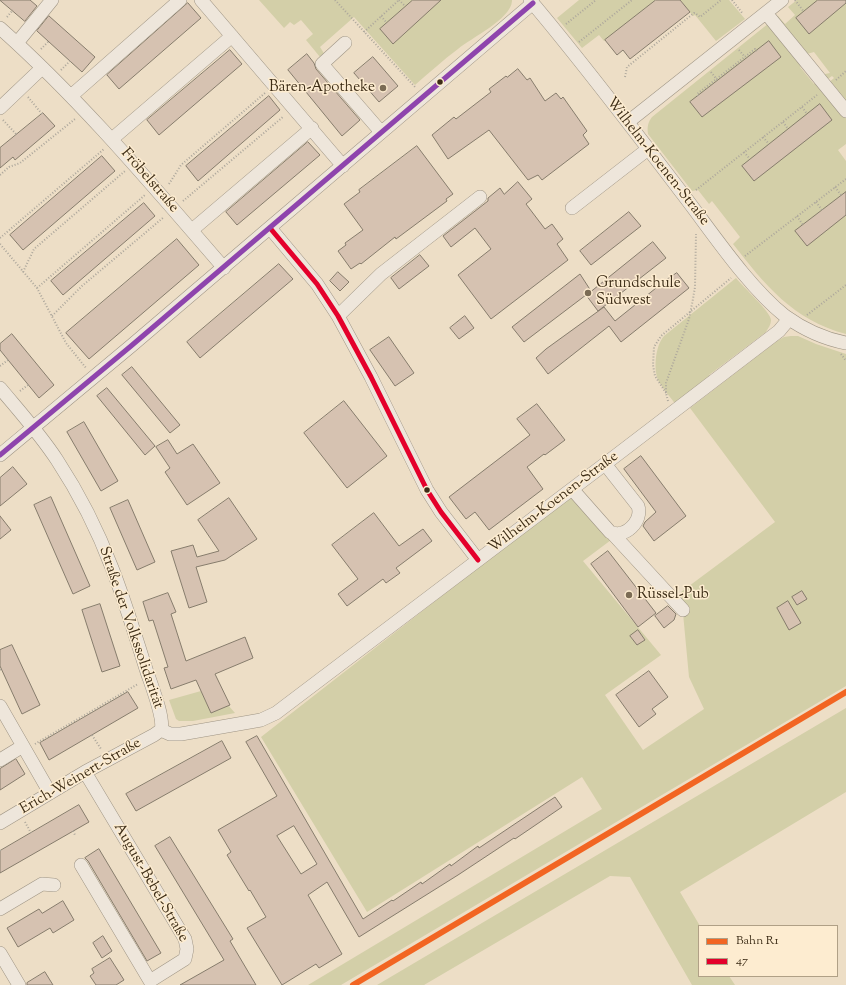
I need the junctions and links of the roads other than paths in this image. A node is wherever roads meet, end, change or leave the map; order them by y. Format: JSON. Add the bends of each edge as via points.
{"nodes":[{"id":1,"x":52,"y":0,"type":"edge"},
{"id":2,"x":180,"y":0,"type":"edge"},
{"id":3,"x":201,"y":0,"type":"edge"},
{"id":4,"x":782,"y":0,"type":"edge"},
{"id":5,"x":532,"y":2,"type":"edge"},
{"id":6,"x":766,"y":13,"type":"junction"},
{"id":7,"x":2,"y":24,"type":"edge"},
{"id":8,"x":232,"y":36,"type":"junction"},
{"id":9,"x":17,"y":43,"type":"junction"},
{"id":10,"x":345,"y":44,"type":"dead end"},
{"id":11,"x":42,"y":68,"type":"junction"},
{"id":12,"x":71,"y":96,"type":"junction"},
{"id":13,"x":0,"y":108,"type":"edge"},
{"id":14,"x":846,"y":111,"type":"edge"},
{"id":15,"x":628,"y":122,"type":"junction"},
{"id":16,"x":312,"y":128,"type":"junction"},
{"id":17,"x":381,"y":132,"type":"junction"},
{"id":18,"x":112,"y":138,"type":"junction"},
{"id":19,"x":648,"y":149,"type":"junction"},
{"id":20,"x":343,"y":166,"type":"junction"},
{"id":21,"x":480,"y":197,"type":"dead end"},
{"id":22,"x":572,"y":208,"type":"dead end"},
{"id":23,"x":270,"y":228,"type":"junction"},
{"id":24,"x":192,"y":230,"type":"junction"},
{"id":25,"x":224,"y":268,"type":"junction"},
{"id":26,"x":338,"y":316,"type":"junction"},
{"id":27,"x":793,"y":321,"type":"junction"},
{"id":28,"x":846,"y":343,"type":"edge"},
{"id":29,"x":0,"y":388,"type":"edge"},
{"id":30,"x":33,"y":428,"type":"junction"},
{"id":31,"x":0,"y":455,"type":"edge"},
{"id":32,"x":606,"y":464,"type":"junction"},
{"id":33,"x":572,"y":489,"type":"junction"},
{"id":34,"x":612,"y":533,"type":"junction"},
{"id":35,"x":478,"y":560,"type":"junction"},
{"id":36,"x":682,"y":610,"type":"dead end"},
{"id":37,"x":0,"y":706,"type":"edge"},
{"id":38,"x":161,"y":730,"type":"junction"},
{"id":39,"x":24,"y":748,"type":"junction"},
{"id":40,"x":0,"y":760,"type":"edge"},
{"id":41,"x":86,"y":772,"type":"junction"},
{"id":42,"x":50,"y":793,"type":"junction"},
{"id":43,"x":0,"y":823,"type":"edge"},
{"id":44,"x":81,"y":865,"type":"dead end"},
{"id":45,"x":54,"y":885,"type":"dead end"},
{"id":46,"x":0,"y":909,"type":"edge"},
{"id":47,"x":0,"y":953,"type":"edge"},
{"id":48,"x":146,"y":983,"type":"edge"},
{"id":49,"x":19,"y":985,"type":"edge"}],
"edges":[{"from":1,"to":9,"type":"street"},
{"from":2,"to":12,"type":"street"},
{"from":3,"to":8,"type":"street"},
{"from":4,"to":6,"type":"street"},
{"from":5,"to":15,"type":"street","name":"Wilhelm-Koenen-Straße"},
{"from":5,"to":17,"type":"street"},
{"from":6,"to":14,"type":"street"},
{"from":6,"to":15,"type":"street"},
{"from":7,"to":9,"type":"street","name":"Fröbelstraße"},
{"from":8,"to":16,"type":"street"},
{"from":8,"to":18,"type":"street"},
{"from":9,"to":11,"type":"street","name":"Fröbelstraße"},
{"from":10,"to":17,"type":"street","via":[[322,64]]},
{"from":11,"to":12,"type":"street","name":"Fröbelstraße"},
{"from":11,"to":13,"type":"street"},
{"from":12,"to":18,"type":"street","name":"Fröbelstraße"},
{"from":15,"to":19,"type":"street","name":"Wilhelm-Koenen-Straße"},
{"from":16,"to":20,"type":"street"},
{"from":16,"to":24,"type":"street"},
{"from":17,"to":20,"type":"street"},
{"from":18,"to":24,"type":"street","name":"Fröbelstraße"},
{"from":19,"to":22,"type":"street"},
{"from":19,"to":27,"type":"street","name":"Wilhelm-Koenen-Straße","via":[[686,198],[735,269]]},
{"from":20,"to":23,"type":"street"},
{"from":21,"to":26,"type":"street","via":[[381,274]]},
{"from":23,"to":25,"type":"street"},
{"from":23,"to":26,"type":"street","via":[[317,284]]},
{"from":24,"to":25,"type":"street","name":"Fröbelstraße"},
{"from":25,"to":30,"type":"street"},
{"from":26,"to":35,"type":"street","via":[[427,490]]},
{"from":27,"to":28,"type":"street","name":"Wilhelm-Koenen-Straße","via":[[817,334]]},
{"from":27,"to":32,"type":"street","name":"Wilhelm-Koenen-Straße"},
{"from":29,"to":30,"type":"street","name":"Straße der Volkssolidarität"},
{"from":30,"to":31,"type":"street"},
{"from":30,"to":38,"type":"street","name":"Straße der Volkssolidarität","via":[[57,460],[79,497],[112,567],[157,705],[162,722]]},
{"from":32,"to":33,"type":"street","name":"Wilhelm-Koenen-Straße"},
{"from":32,"to":34,"type":"street","via":[[636,501],[640,512],[637,522],[629,529],[622,533]]},
{"from":33,"to":34,"type":"street"},
{"from":33,"to":35,"type":"street","name":"Wilhelm-Koenen-Straße"},
{"from":34,"to":36,"type":"street"},
{"from":35,"to":38,"type":"street","name":"Wilhelm-Koenen-Straße","via":[[272,715],[261,720],[181,734],[170,734]]},
{"from":37,"to":39,"type":"street"},
{"from":38,"to":41,"type":"street","name":"Erich-Weinert-Straße"},
{"from":39,"to":40,"type":"street"},
{"from":39,"to":42,"type":"street"},
{"from":41,"to":42,"type":"street","name":"Erich-Weinert-Straße"},
{"from":41,"to":48,"type":"street","name":"August-Bebel-Straße","via":[[186,942],[185,959]]},
{"from":42,"to":43,"type":"street","name":"Erich-Weinert-Straße"},
{"from":44,"to":48,"type":"street","name":"August-Bebel-Straße"},
{"from":45,"to":46,"type":"street","via":[[42,884]]},
{"from":47,"to":49,"type":"street"}]}
